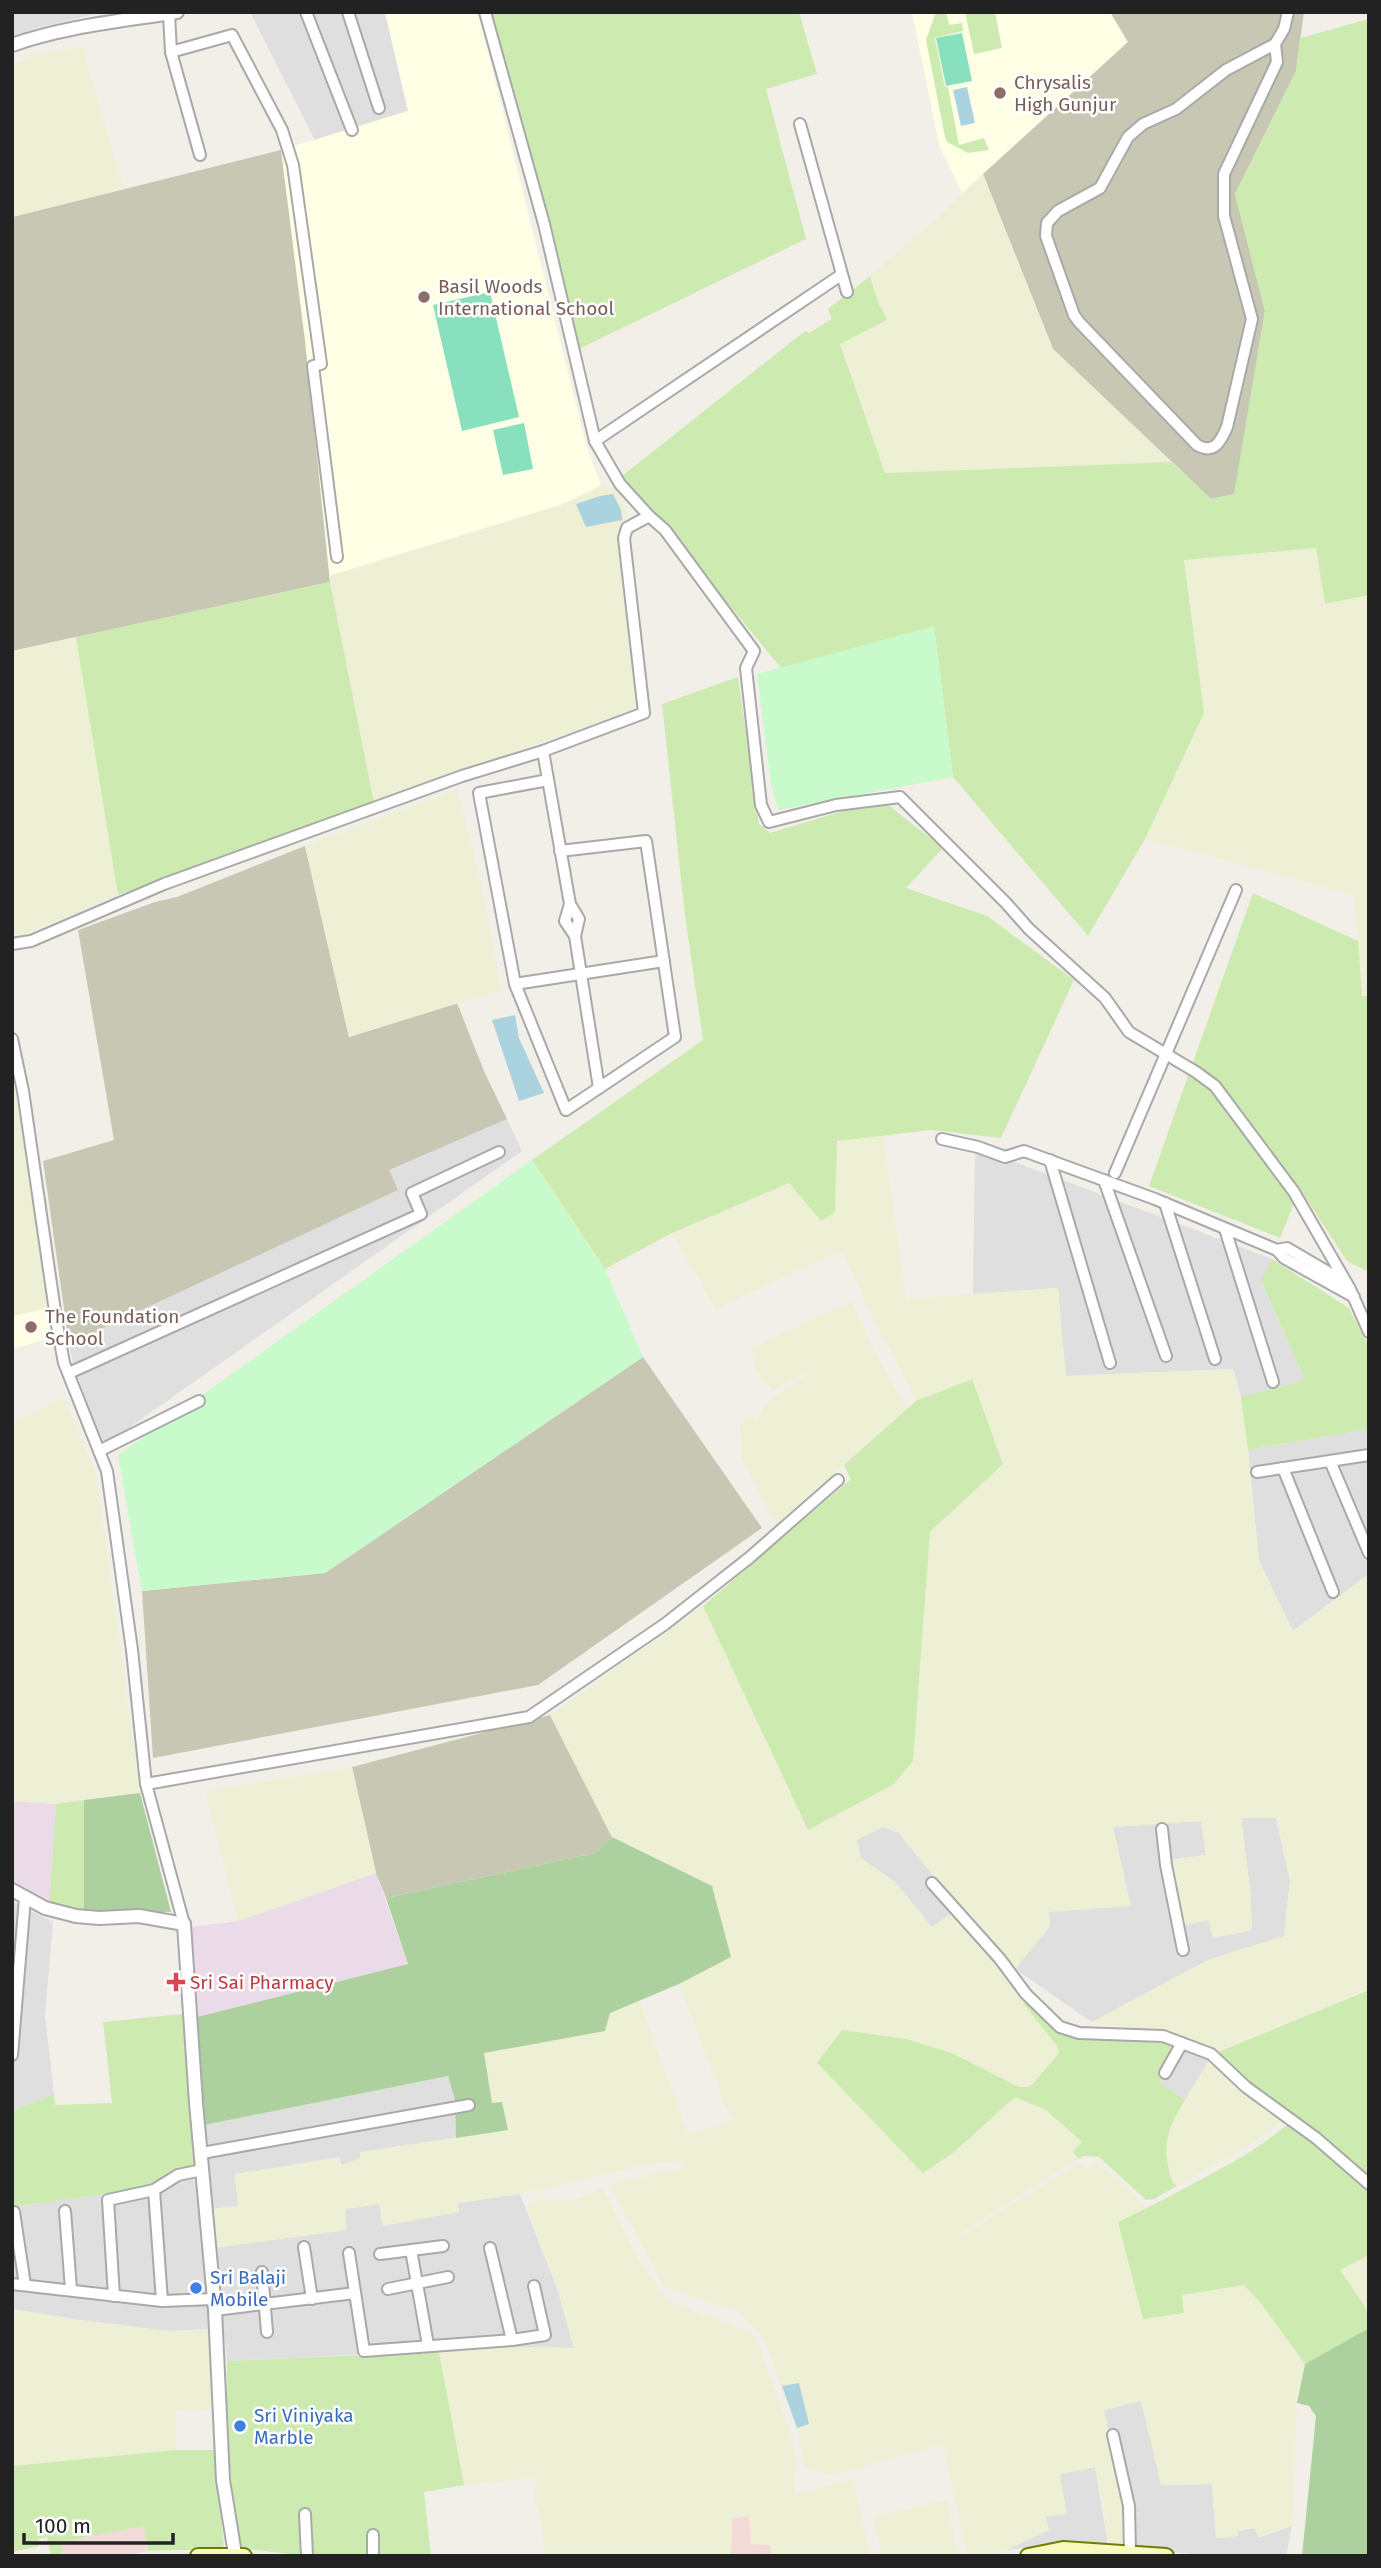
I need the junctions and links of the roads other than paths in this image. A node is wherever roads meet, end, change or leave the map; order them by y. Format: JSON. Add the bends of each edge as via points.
{"nodes":[{"id":1,"x":306,"y":12,"type":"edge"},
{"id":2,"x":348,"y":12,"type":"edge"},
{"id":3,"x":485,"y":12,"type":"edge"},
{"id":4,"x":1287,"y":12,"type":"edge"},
{"id":5,"x":173,"y":13,"type":"edge"},
{"id":6,"x":121,"y":16,"type":"edge"},
{"id":7,"x":1275,"y":44,"type":"junction"},
{"id":8,"x":12,"y":46,"type":"edge"},
{"id":9,"x":172,"y":52,"type":"junction"},
{"id":10,"x":379,"y":108,"type":"dead end"},
{"id":11,"x":800,"y":124,"type":"dead end"},
{"id":12,"x":352,"y":130,"type":"dead end"},
{"id":13,"x":200,"y":155,"type":"dead end"},
{"id":14,"x":841,"y":275,"type":"junction"},
{"id":15,"x":847,"y":292,"type":"dead end"},
{"id":16,"x":595,"y":441,"type":"junction"},
{"id":17,"x":649,"y":516,"type":"junction"},
{"id":18,"x":337,"y":557,"type":"dead end"},
{"id":19,"x":543,"y":751,"type":"junction"},
{"id":20,"x":548,"y":780,"type":"junction"},
{"id":21,"x":561,"y":851,"type":"junction"},
{"id":22,"x":1236,"y":890,"type":"dead end"},
{"id":23,"x":12,"y":944,"type":"edge"},
{"id":24,"x":664,"y":961,"type":"junction"},
{"id":25,"x":581,"y":974,"type":"junction"},
{"id":26,"x":515,"y":984,"type":"junction"},
{"id":27,"x":12,"y":1039,"type":"edge"},
{"id":28,"x":1165,"y":1053,"type":"junction"},
{"id":29,"x":599,"y":1088,"type":"junction"},
{"id":30,"x":942,"y":1139,"type":"dead end"},
{"id":31,"x":499,"y":1152,"type":"dead end"},
{"id":32,"x":1050,"y":1160,"type":"junction"},
{"id":33,"x":1115,"y":1173,"type":"dead end"},
{"id":34,"x":1104,"y":1180,"type":"junction"},
{"id":35,"x":1166,"y":1203,"type":"junction"},
{"id":36,"x":1225,"y":1229,"type":"junction"},
{"id":37,"x":1278,"y":1250,"type":"junction"},
{"id":38,"x":1347,"y":1283,"type":"junction"},
{"id":39,"x":1354,"y":1297,"type":"junction"},
{"id":40,"x":1369,"y":1332,"type":"edge"},
{"id":41,"x":1166,"y":1356,"type":"dead end"},
{"id":42,"x":1215,"y":1359,"type":"dead end"},
{"id":43,"x":1110,"y":1363,"type":"dead end"},
{"id":44,"x":69,"y":1373,"type":"junction"},
{"id":45,"x":1273,"y":1382,"type":"dead end"},
{"id":46,"x":199,"y":1401,"type":"dead end"},
{"id":47,"x":99,"y":1451,"type":"junction"},
{"id":48,"x":1369,"y":1455,"type":"edge"},
{"id":49,"x":1331,"y":1461,"type":"junction"},
{"id":50,"x":1283,"y":1468,"type":"junction"},
{"id":51,"x":1257,"y":1472,"type":"dead end"},
{"id":52,"x":838,"y":1480,"type":"dead end"},
{"id":53,"x":1369,"y":1553,"type":"edge"},
{"id":54,"x":1333,"y":1592,"type":"dead end"},
{"id":55,"x":146,"y":1784,"type":"junction"},
{"id":56,"x":1162,"y":1829,"type":"dead end"},
{"id":57,"x":932,"y":1884,"type":"dead end"},
{"id":58,"x":12,"y":1890,"type":"edge"},
{"id":59,"x":25,"y":1898,"type":"junction"},
{"id":60,"x":184,"y":1924,"type":"junction"},
{"id":61,"x":1183,"y":1950,"type":"dead end"},
{"id":62,"x":1182,"y":2043,"type":"junction"},
{"id":63,"x":12,"y":2055,"type":"edge"},
{"id":64,"x":1165,"y":2073,"type":"dead end"},
{"id":65,"x":470,"y":2105,"type":"dead end"},
{"id":66,"x":202,"y":2153,"type":"junction"},
{"id":67,"x":202,"y":2170,"type":"junction"},
{"id":68,"x":1369,"y":2184,"type":"edge"},
{"id":69,"x":154,"y":2190,"type":"junction"},
{"id":70,"x":65,"y":2211,"type":"dead end"},
{"id":71,"x":15,"y":2212,"type":"dead end"},
{"id":72,"x":304,"y":2246,"type":"dead end"},
{"id":73,"x":443,"y":2246,"type":"dead end"},
{"id":74,"x":490,"y":2248,"type":"dead end"},
{"id":75,"x":411,"y":2250,"type":"junction"},
{"id":76,"x":349,"y":2253,"type":"dead end"},
{"id":77,"x":380,"y":2255,"type":"dead end"},
{"id":78,"x":262,"y":2272,"type":"dead end"},
{"id":79,"x":448,"y":2277,"type":"dead end"},
{"id":80,"x":417,"y":2283,"type":"junction"},
{"id":81,"x":12,"y":2284,"type":"edge"},
{"id":82,"x":25,"y":2285,"type":"junction"},
{"id":83,"x":534,"y":2286,"type":"dead end"},
{"id":84,"x":71,"y":2289,"type":"junction"},
{"id":85,"x":388,"y":2289,"type":"dead end"},
{"id":86,"x":355,"y":2293,"type":"junction"},
{"id":87,"x":114,"y":2296,"type":"junction"},
{"id":88,"x":312,"y":2299,"type":"junction"},
{"id":89,"x":162,"y":2301,"type":"junction"},
{"id":90,"x":214,"y":2304,"type":"junction"},
{"id":91,"x":265,"y":2304,"type":"junction"},
{"id":92,"x":267,"y":2332,"type":"dead end"},
{"id":93,"x":512,"y":2340,"type":"junction"},
{"id":94,"x":428,"y":2345,"type":"junction"},
{"id":95,"x":1113,"y":2435,"type":"dead end"},
{"id":96,"x":305,"y":2514,"type":"dead end"},
{"id":97,"x":373,"y":2535,"type":"dead end"},
{"id":98,"x":1130,"y":2552,"type":"junction"},
{"id":99,"x":1051,"y":2553,"type":"edge"},
{"id":100,"x":238,"y":2555,"type":"edge"},
{"id":101,"x":198,"y":2556,"type":"edge"},
{"id":102,"x":307,"y":2556,"type":"edge"},
{"id":103,"x":373,"y":2556,"type":"edge"},
{"id":104,"x":1028,"y":2556,"type":"edge"},
{"id":105,"x":1166,"y":2556,"type":"edge"}],
"edges":[{"from":1,"to":12,"type":"street"},
{"from":2,"to":10,"type":"street"},
{"from":3,"to":16,"type":"street","via":[[544,224]]},
{"from":4,"to":7,"type":"street"},
{"from":5,"to":6,"type":"street"},
{"from":5,"to":9,"type":"street"},
{"from":6,"to":8,"type":"street"},
{"from":7,"to":7,"type":"street","via":[[1226,70],[1176,109],[1143,124],[1128,137],[1100,188],[1058,211],[1047,223],[1046,236],[1079,322],[1205,450],[1221,442],[1227,427],[1252,319],[1224,216],[1224,174],[1277,62]]},
{"from":9,"to":13,"type":"street"},
{"from":9,"to":18,"type":"street","via":[[232,35],[282,130],[293,165],[320,364],[313,366]]},
{"from":11,"to":14,"type":"street"},
{"from":14,"to":15,"type":"street"},
{"from":14,"to":16,"type":"street"},
{"from":16,"to":17,"type":"street","via":[[620,484]]},
{"from":17,"to":19,"type":"street","via":[[627,528],[624,538],[643,712]]},
{"from":17,"to":28,"type":"street","via":[[665,530],[754,651],[746,668],[761,805],[769,822],[836,805],[900,797],[1029,929],[1105,998],[1129,1032]]},
{"from":19,"to":20,"type":"street"},
{"from":19,"to":23,"type":"street","via":[[164,884],[31,941]]},
{"from":20,"to":21,"type":"street"},
{"from":20,"to":26,"type":"street","via":[[479,793]]},
{"from":21,"to":24,"type":"street","via":[[646,841]]},
{"from":21,"to":25,"type":"street","via":[[569,904],[565,921],[575,936]]},
{"from":22,"to":28,"type":"street"},
{"from":24,"to":25,"type":"street"},
{"from":24,"to":29,"type":"street","via":[[675,1037]]},
{"from":25,"to":26,"type":"street"},
{"from":25,"to":29,"type":"street"},
{"from":26,"to":29,"type":"street","via":[[566,1110]]},
{"from":27,"to":44,"type":"street","via":[[57,1325]]},
{"from":28,"to":33,"type":"street"},
{"from":28,"to":38,"type":"street","via":[[1215,1086],[1294,1192]]},
{"from":30,"to":32,"type":"street","via":[[996,1156],[1024,1151]]},
{"from":31,"to":44,"type":"street","via":[[412,1193],[421,1214]]},
{"from":32,"to":34,"type":"street"},
{"from":32,"to":43,"type":"street"},
{"from":34,"to":35,"type":"street"},
{"from":34,"to":41,"type":"street"},
{"from":35,"to":36,"type":"street"},
{"from":35,"to":42,"type":"street"},
{"from":36,"to":37,"type":"street"},
{"from":36,"to":45,"type":"street"},
{"from":37,"to":38,"type":"street","via":[[1287,1248]]},
{"from":37,"to":39,"type":"street","via":[[1284,1258]]},
{"from":38,"to":39,"type":"street"},
{"from":39,"to":40,"type":"street"},
{"from":44,"to":47,"type":"street"},
{"from":46,"to":47,"type":"street"},
{"from":47,"to":55,"type":"street","via":[[107,1471]]},
{"from":48,"to":49,"type":"street"},
{"from":49,"to":50,"type":"street"},
{"from":49,"to":53,"type":"street"},
{"from":50,"to":51,"type":"street"},
{"from":50,"to":54,"type":"street"},
{"from":52,"to":55,"type":"street","via":[[665,1624],[529,1717]]},
{"from":55,"to":60,"type":"street"},
{"from":56,"to":61,"type":"street"},
{"from":57,"to":62,"type":"street","via":[[1060,2027],[1079,2033],[1163,2036]]},
{"from":58,"to":59,"type":"street"},
{"from":59,"to":60,"type":"street","via":[[76,1916],[139,1916]]},
{"from":59,"to":63,"type":"street"},
{"from":60,"to":66,"type":"street"},
{"from":62,"to":64,"type":"street"},
{"from":62,"to":68,"type":"street","via":[[1211,2054]]},
{"from":65,"to":66,"type":"street"},
{"from":66,"to":67,"type":"street"},
{"from":67,"to":69,"type":"street","via":[[178,2175]]},
{"from":67,"to":90,"type":"street"},
{"from":69,"to":87,"type":"street","via":[[107,2200]]},
{"from":69,"to":89,"type":"street"},
{"from":70,"to":84,"type":"street"},
{"from":71,"to":82,"type":"street"},
{"from":72,"to":88,"type":"street"},
{"from":73,"to":75,"type":"street"},
{"from":74,"to":93,"type":"street"},
{"from":75,"to":77,"type":"street"},
{"from":75,"to":80,"type":"street"},
{"from":76,"to":86,"type":"street"},
{"from":78,"to":91,"type":"street"},
{"from":79,"to":80,"type":"street"},
{"from":80,"to":85,"type":"street"},
{"from":80,"to":94,"type":"street"},
{"from":81,"to":82,"type":"street"},
{"from":82,"to":84,"type":"street"},
{"from":83,"to":93,"type":"street","via":[[545,2335]]},
{"from":84,"to":87,"type":"street"},
{"from":86,"to":88,"type":"street"},
{"from":86,"to":94,"type":"street","via":[[364,2351]]},
{"from":87,"to":89,"type":"street"},
{"from":88,"to":91,"type":"street"},
{"from":89,"to":90,"type":"street"},
{"from":90,"to":91,"type":"street"},
{"from":90,"to":100,"type":"street","via":[[223,2480]]},
{"from":91,"to":92,"type":"street"},
{"from":93,"to":94,"type":"street"},
{"from":95,"to":98,"type":"street","via":[[1129,2506]]},
{"from":96,"to":102,"type":"street"},
{"from":97,"to":103,"type":"street"},
{"from":98,"to":99,"type":"main road"},
{"from":98,"to":105,"type":"main road"},
{"from":99,"to":104,"type":"main road"},
{"from":100,"to":101,"type":"main road"}]}
